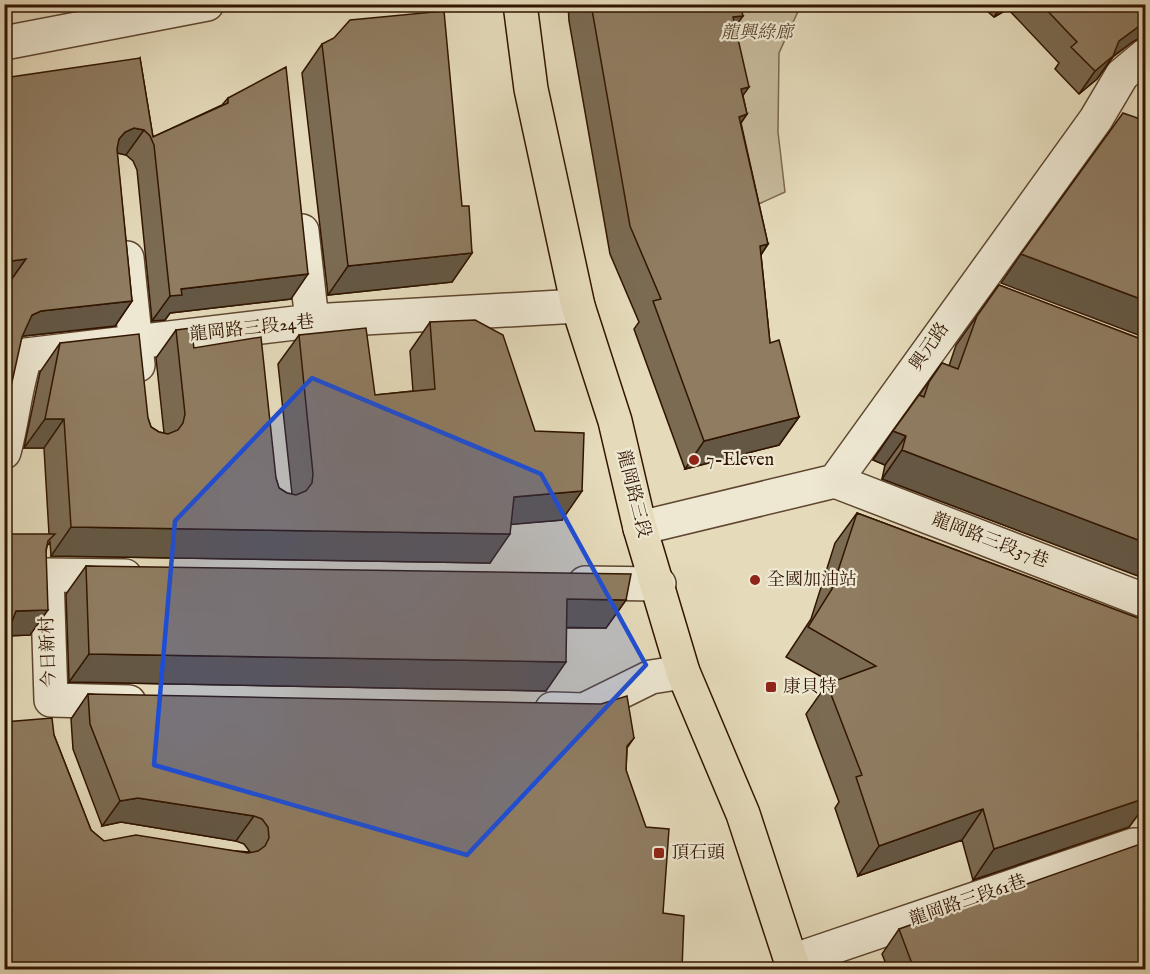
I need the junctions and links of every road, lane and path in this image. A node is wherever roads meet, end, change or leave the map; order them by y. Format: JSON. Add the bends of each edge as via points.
{"nodes":[{"id":1,"x":207,"y":4,"type":"edge"},
{"id":2,"x":520,"y":4,"type":"edge"},
{"id":3,"x":4,"y":43,"type":"edge"},
{"id":4,"x":1146,"y":55,"type":"edge"},
{"id":5,"x":298,"y":196,"type":"edge"},
{"id":6,"x":124,"y":229,"type":"edge"},
{"id":7,"x":970,"y":291,"type":"junction"},
{"id":8,"x":1003,"y":303,"type":"edge"},
{"id":9,"x":578,"y":306,"type":"junction"},
{"id":10,"x":312,"y":321,"type":"junction"},
{"id":11,"x":135,"y":342,"type":"junction"},
{"id":12,"x":141,"y":399,"type":"edge"},
{"id":13,"x":4,"y":452,"type":"edge"},
{"id":14,"x":835,"y":481,"type":"junction"},
{"id":15,"x":640,"y":528,"type":"junction"},
{"id":16,"x":155,"y":577,"type":"edge"},
{"id":17,"x":551,"y":582,"type":"edge"},
{"id":18,"x":659,"y":584,"type":"junction"},
{"id":19,"x":1146,"y":601,"type":"edge"},
{"id":20,"x":683,"y":672,"type":"junction"},
{"id":21,"x":157,"y":702,"type":"edge"},
{"id":22,"x":524,"y":709,"type":"edge"},
{"id":23,"x":1146,"y":845,"type":"edge"},
{"id":24,"x":793,"y":965,"type":"edge"}],
"edges":[{"from":1,"to":3,"type":"lane"},
{"from":2,"to":9,"type":"main road","name":"龍岡路三段","via":[[531,89]]},
{"from":4,"to":7,"type":"lane","name":"興元路","via":[[1122,75],[1111,124]]},
{"from":5,"to":10,"type":"lane"},
{"from":6,"to":11,"type":"lane"},
{"from":7,"to":8,"type":"lane"},
{"from":7,"to":14,"type":"lane","name":"興元路"},
{"from":9,"to":10,"type":"lane","name":"龍岡路三段24巷"},
{"from":9,"to":15,"type":"main road","name":"龍岡路三段","via":[[615,421]]},
{"from":10,"to":11,"type":"lane","name":"龍岡路三段24巷","via":[[257,340]]},
{"from":11,"to":12,"type":"lane"},
{"from":11,"to":13,"type":"lane","name":"龍岡路三段24巷","via":[[26,355],[17,379]]},
{"from":14,"to":15,"type":"lane"},
{"from":14,"to":19,"type":"lane","name":"龍岡路三段37巷"},
{"from":15,"to":18,"type":"main road","name":"龍岡路三段"},
{"from":16,"to":21,"type":"lane","name":"今日新村","via":[[47,575],[52,716]]},
{"from":17,"to":18,"type":"lane"},
{"from":18,"to":20,"type":"main road","name":"龍岡路三段"},
{"from":20,"to":22,"type":"lane","via":[[651,677],[584,710]]},
{"from":20,"to":24,"type":"main road","name":"龍岡路三段","via":[[743,814]]},
{"from":23,"to":24,"type":"lane","name":"龍岡路三段61巷","via":[[1134,845]]}]}
